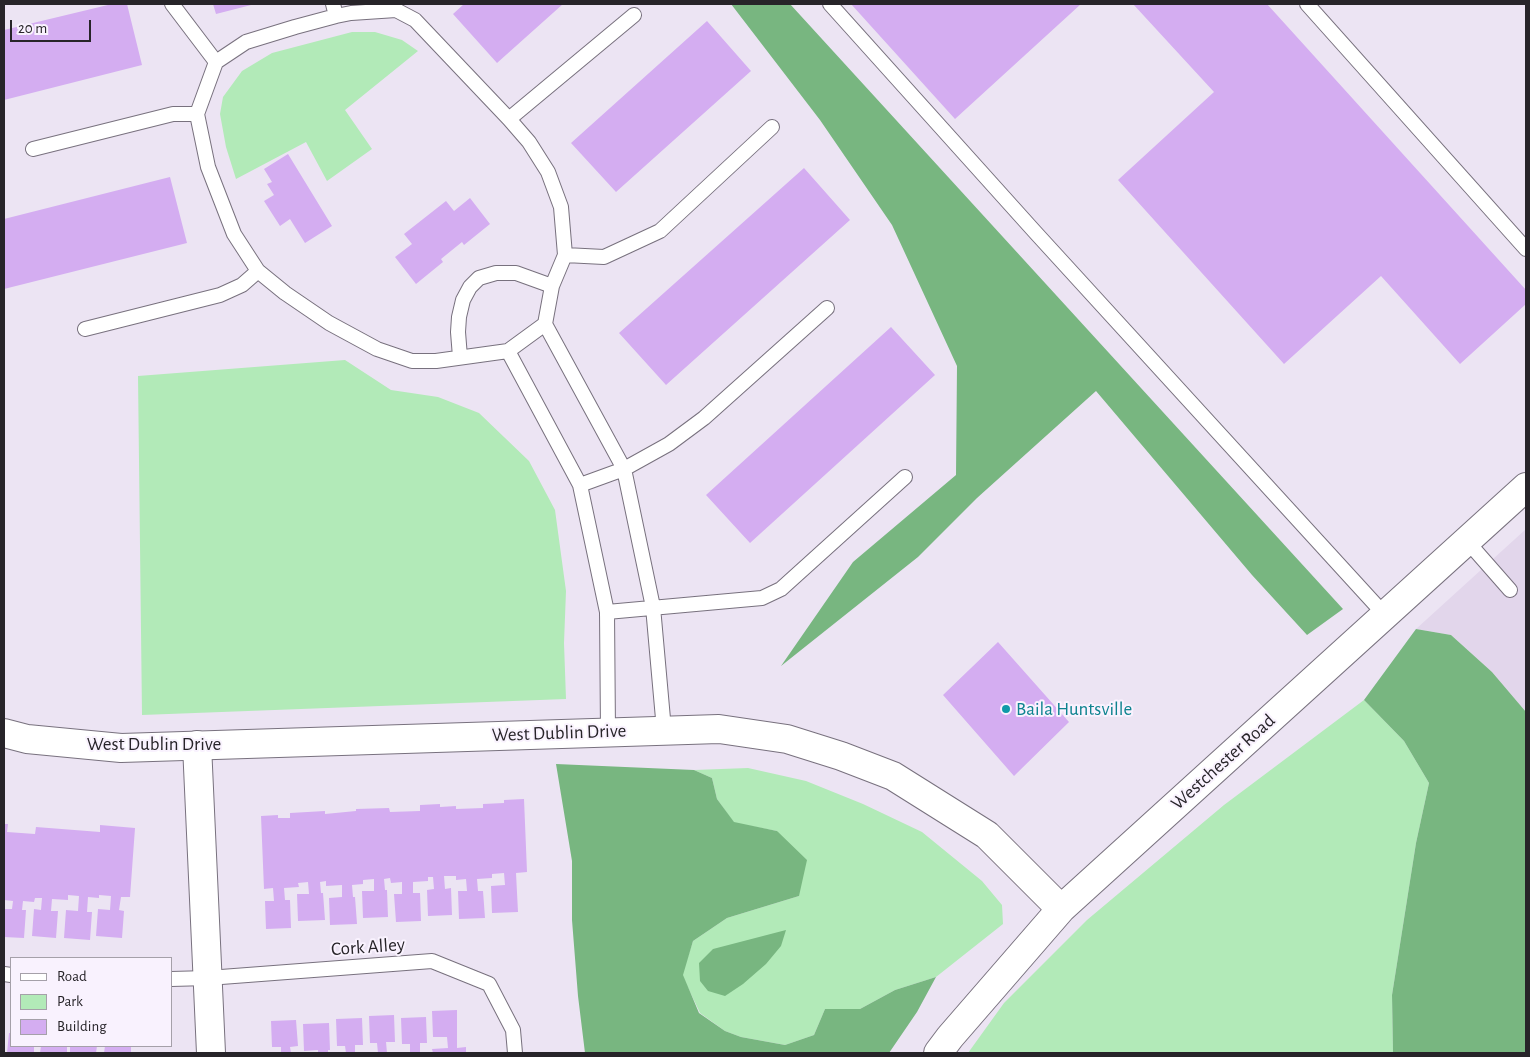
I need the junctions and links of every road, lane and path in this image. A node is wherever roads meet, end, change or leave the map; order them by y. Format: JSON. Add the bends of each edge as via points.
{"nodes":[{"id":1,"x":172,"y":4,"type":"edge"},
{"id":2,"x":830,"y":4,"type":"edge"},
{"id":3,"x":1306,"y":4,"type":"edge"},
{"id":4,"x":398,"y":7,"type":"edge"},
{"id":5,"x":335,"y":10,"type":"edge"},
{"id":6,"x":634,"y":16,"type":"dead end"},
{"id":7,"x":216,"y":62,"type":"junction"},
{"id":8,"x":196,"y":114,"type":"junction"},
{"id":9,"x":509,"y":118,"type":"junction"},
{"id":10,"x":772,"y":127,"type":"dead end"},
{"id":11,"x":33,"y":149,"type":"dead end"},
{"id":12,"x":1526,"y":249,"type":"edge"},
{"id":13,"x":565,"y":255,"type":"junction"},
{"id":14,"x":258,"y":271,"type":"junction"},
{"id":15,"x":552,"y":286,"type":"junction"},
{"id":16,"x":827,"y":308,"type":"dead end"},
{"id":17,"x":545,"y":324,"type":"junction"},
{"id":18,"x":85,"y":329,"type":"dead end"},
{"id":19,"x":508,"y":351,"type":"junction"},
{"id":20,"x":460,"y":357,"type":"junction"},
{"id":21,"x":624,"y":470,"type":"junction"},
{"id":22,"x":905,"y":476,"type":"dead end"},
{"id":23,"x":580,"y":485,"type":"junction"},
{"id":24,"x":1526,"y":488,"type":"edge"},
{"id":25,"x":1467,"y":542,"type":"junction"},
{"id":26,"x":1510,"y":590,"type":"dead end"},
{"id":27,"x":653,"y":607,"type":"junction"},
{"id":28,"x":607,"y":612,"type":"junction"},
{"id":29,"x":1385,"y":615,"type":"junction"},
{"id":30,"x":664,"y":730,"type":"junction"},
{"id":31,"x":608,"y":732,"type":"junction"},
{"id":32,"x":4,"y":733,"type":"edge"},
{"id":33,"x":196,"y":745,"type":"junction"},
{"id":34,"x":1061,"y":909,"type":"junction"},
{"id":35,"x":208,"y":978,"type":"junction"},
{"id":36,"x":172,"y":979,"type":"edge"},
{"id":37,"x":211,"y":1053,"type":"edge"},
{"id":38,"x":515,"y":1053,"type":"edge"},
{"id":39,"x":938,"y":1053,"type":"edge"}],
"edges":[{"from":1,"to":7,"type":"lane"},
{"from":2,"to":29,"type":"lane"},
{"from":3,"to":12,"type":"lane"},
{"from":4,"to":5,"type":"lane","via":[[351,13]]},
{"from":4,"to":9,"type":"lane","via":[[415,20]]},
{"from":5,"to":7,"type":"lane","via":[[246,42]]},
{"from":6,"to":9,"type":"lane"},
{"from":7,"to":8,"type":"lane"},
{"from":8,"to":11,"type":"lane","via":[[174,114]]},
{"from":8,"to":14,"type":"lane","via":[[208,168],[234,234]]},
{"from":9,"to":13,"type":"lane","via":[[548,172],[561,207]]},
{"from":10,"to":13,"type":"lane","via":[[660,231],[604,257]]},
{"from":13,"to":15,"type":"lane"},
{"from":14,"to":18,"type":"lane","via":[[242,285],[220,295]]},
{"from":14,"to":20,"type":"lane","via":[[329,323],[376,348],[412,361]]},
{"from":15,"to":17,"type":"lane"},
{"from":15,"to":20,"type":"lane","via":[[516,273],[496,273],[479,278],[463,300],[458,324]]},
{"from":16,"to":21,"type":"lane","via":[[704,418],[669,444]]},
{"from":17,"to":19,"type":"lane"},
{"from":17,"to":21,"type":"lane"},
{"from":19,"to":20,"type":"lane"},
{"from":19,"to":23,"type":"lane"},
{"from":21,"to":23,"type":"lane"},
{"from":21,"to":27,"type":"lane"},
{"from":22,"to":27,"type":"lane","via":[[780,589],[762,598]]},
{"from":23,"to":28,"type":"lane"},
{"from":24,"to":25,"type":"street","name":"Westchester Road"},
{"from":25,"to":26,"type":"lane"},
{"from":25,"to":29,"type":"street","name":"Westchester Road"},
{"from":27,"to":28,"type":"lane"},
{"from":27,"to":30,"type":"lane"},
{"from":28,"to":31,"type":"lane"},
{"from":29,"to":34,"type":"street","name":"Westchester Road"},
{"from":30,"to":31,"type":"street","name":"West Dublin Drive"},
{"from":30,"to":34,"type":"street","name":"West Dublin Drive","via":[[719,729],[787,739],[893,776],[986,835]]},
{"from":31,"to":33,"type":"street","name":"West Dublin Drive"},
{"from":32,"to":33,"type":"street","name":"West Dublin Drive","via":[[26,739],[121,748]]},
{"from":33,"to":35,"type":"street"},
{"from":34,"to":39,"type":"street","name":"Westchester Road"},
{"from":35,"to":36,"type":"lane","name":"Cork Alley"},
{"from":35,"to":37,"type":"street"},
{"from":35,"to":38,"type":"lane","name":"Cork Alley","via":[[432,961],[490,984],[512,1030]]}]}
